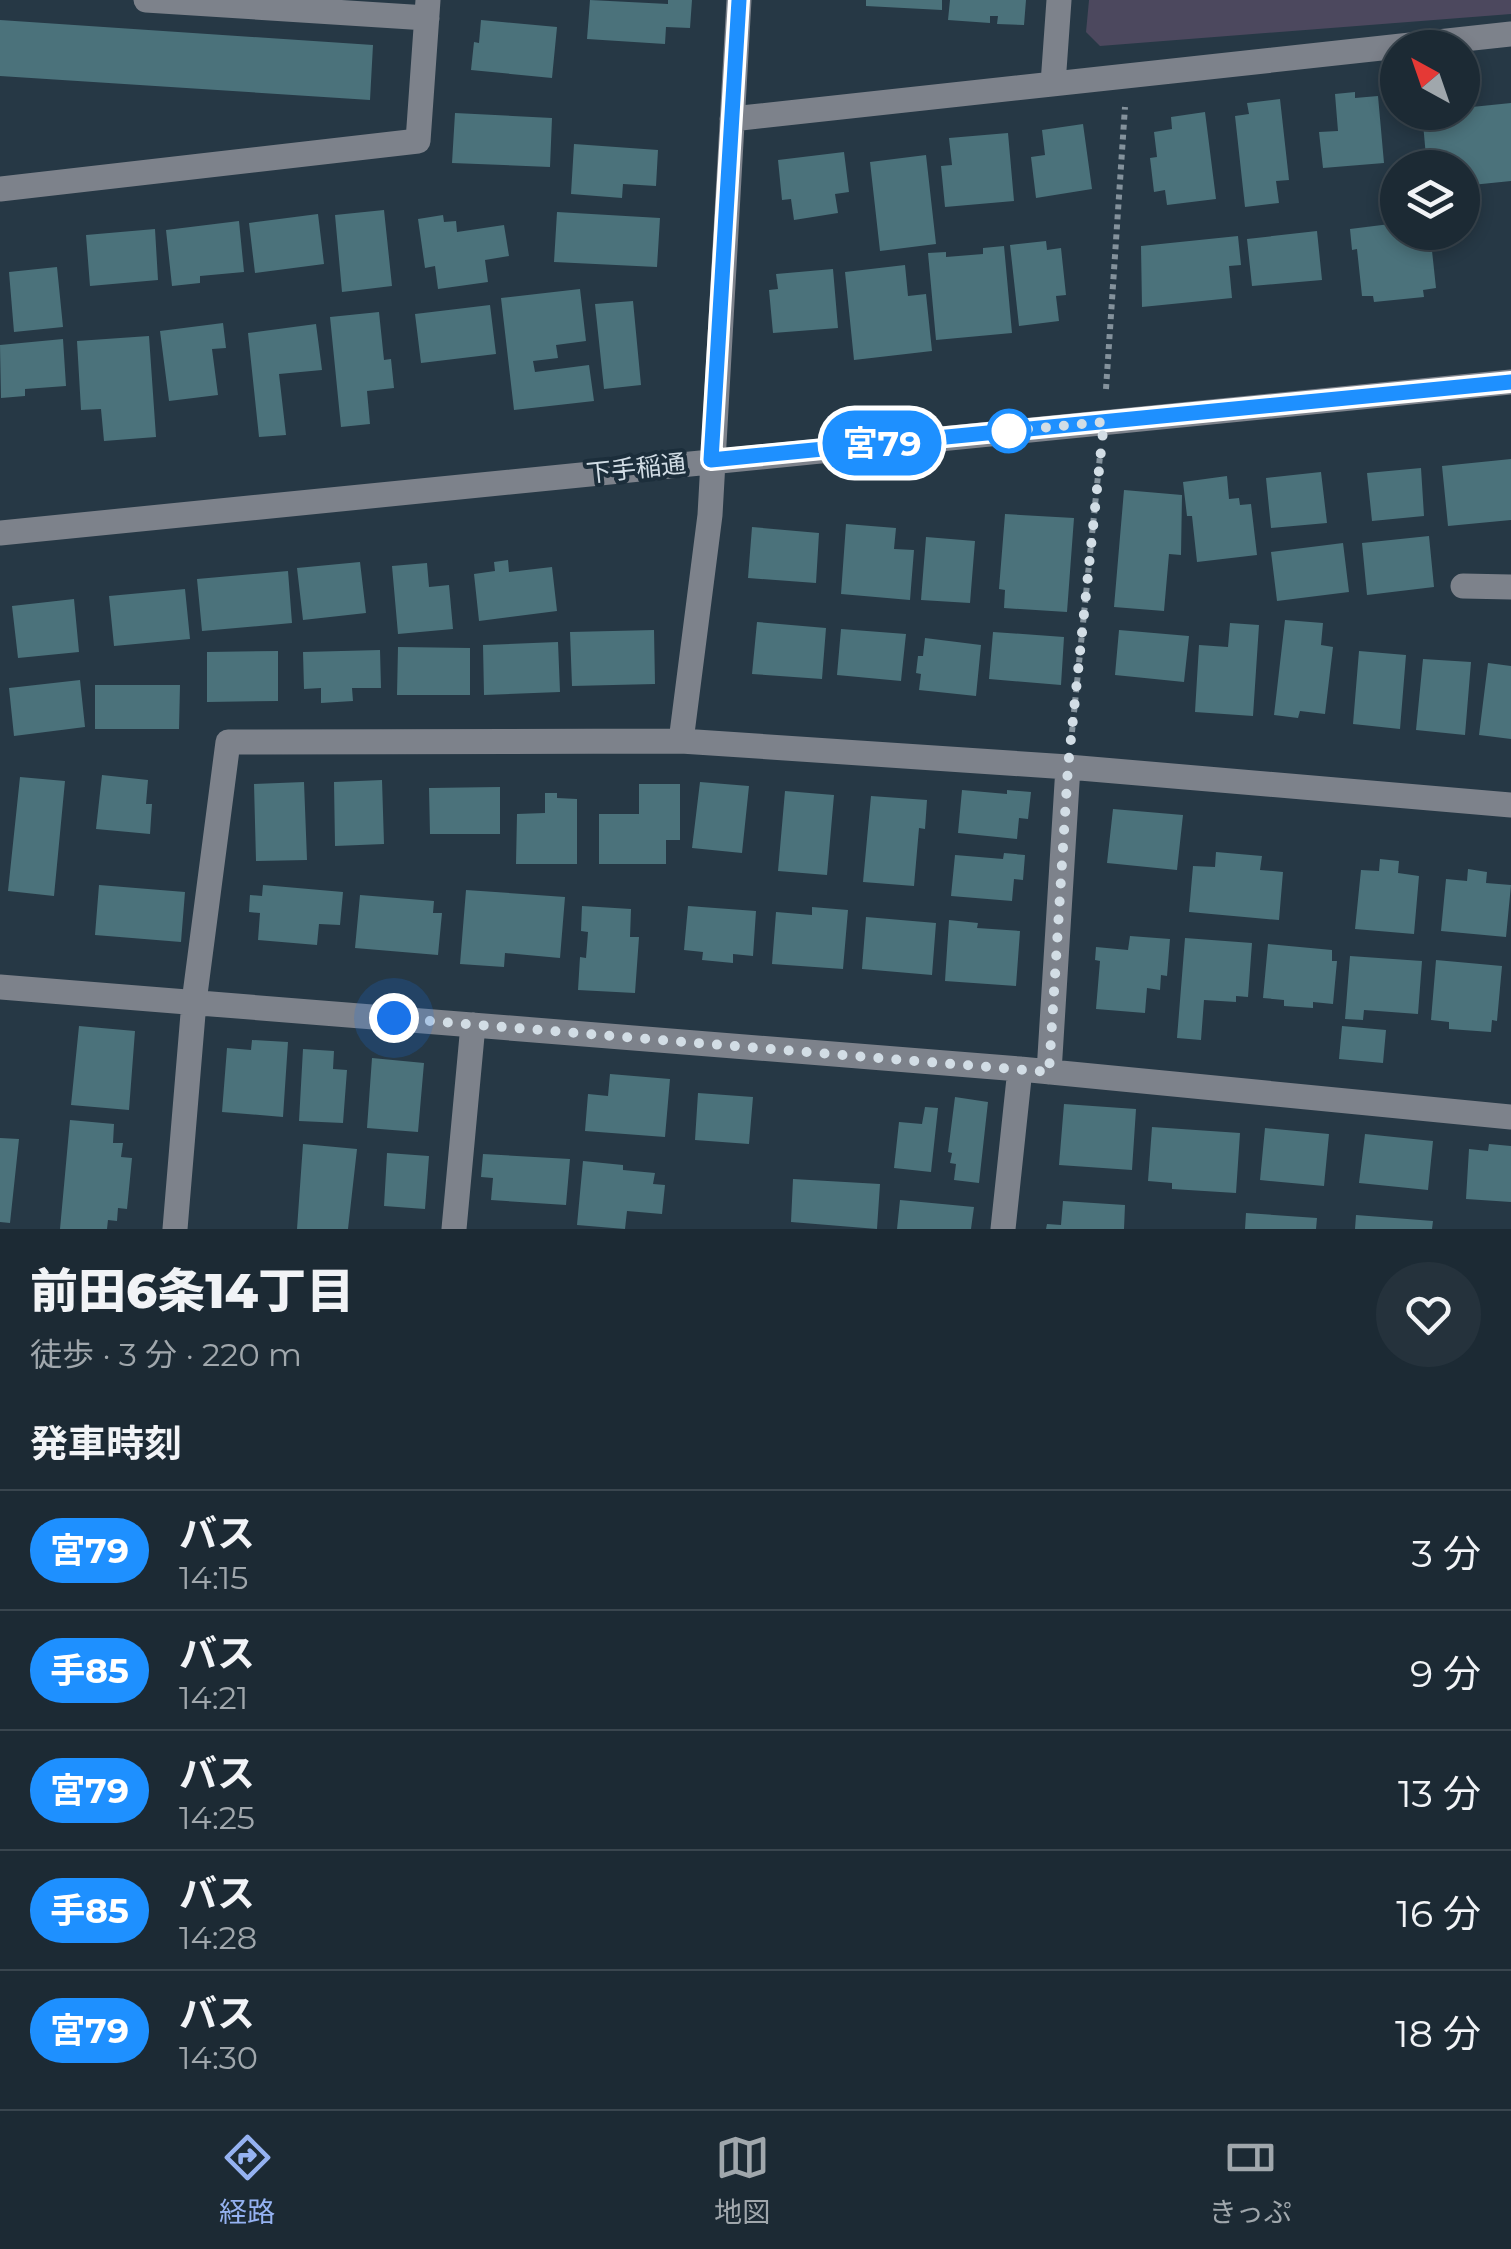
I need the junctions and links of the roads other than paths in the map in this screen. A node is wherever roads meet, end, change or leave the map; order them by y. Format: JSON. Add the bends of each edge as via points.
{"nodes":[{"id":1,"x":146,"y":0,"type":"edge"},
{"id":2,"x":739,"y":0,"type":"edge"},
{"id":3,"x":1059,"y":0,"type":"edge"},
{"id":4,"x":427,"y":9,"type":"edge"},
{"id":5,"x":1511,"y":34,"type":"edge"},
{"id":6,"x":1053,"y":84,"type":"junction"},
{"id":7,"x":732,"y":119,"type":"junction"},
{"id":8,"x":0,"y":189,"type":"edge"},
{"id":9,"x":1511,"y":382,"type":"edge"},
{"id":10,"x":711,"y":460,"type":"junction"},
{"id":11,"x":0,"y":532,"type":"edge"},
{"id":12,"x":1462,"y":586,"type":"dead end"},
{"id":13,"x":1511,"y":587,"type":"edge"},
{"id":14,"x":681,"y":740,"type":"junction"},
{"id":15,"x":1068,"y":767,"type":"junction"},
{"id":16,"x":1511,"y":805,"type":"edge"},
{"id":17,"x":0,"y":987,"type":"edge"},
{"id":18,"x":194,"y":1002,"type":"junction"},
{"id":19,"x":473,"y":1025,"type":"junction"},
{"id":20,"x":1020,"y":1069,"type":"junction"},
{"id":21,"x":1049,"y":1072,"type":"junction"},
{"id":22,"x":1511,"y":1117,"type":"edge"},
{"id":23,"x":175,"y":1229,"type":"edge"},
{"id":24,"x":454,"y":1229,"type":"edge"},
{"id":25,"x":1003,"y":1229,"type":"edge"}],
"edges":[{"from":1,"to":4,"type":"street"},
{"from":2,"to":7,"type":"street"},
{"from":3,"to":6,"type":"street"},
{"from":4,"to":8,"type":"street","via":[[418,141]]},
{"from":5,"to":6,"type":"street"},
{"from":6,"to":7,"type":"street"},
{"from":7,"to":10,"type":"street"},
{"from":9,"to":10,"type":"street","name":"下手稲通"},
{"from":10,"to":11,"type":"street","name":"下手稲通"},
{"from":10,"to":14,"type":"street"},
{"from":12,"to":13,"type":"street"},
{"from":14,"to":15,"type":"street"},
{"from":14,"to":18,"type":"street","via":[[228,742]]},
{"from":15,"to":16,"type":"street"},
{"from":15,"to":21,"type":"street"},
{"from":17,"to":18,"type":"street"},
{"from":18,"to":19,"type":"street"},
{"from":18,"to":23,"type":"street"},
{"from":19,"to":20,"type":"street"},
{"from":19,"to":24,"type":"street"},
{"from":20,"to":21,"type":"street"},
{"from":20,"to":25,"type":"street"},
{"from":21,"to":22,"type":"street"}]}
